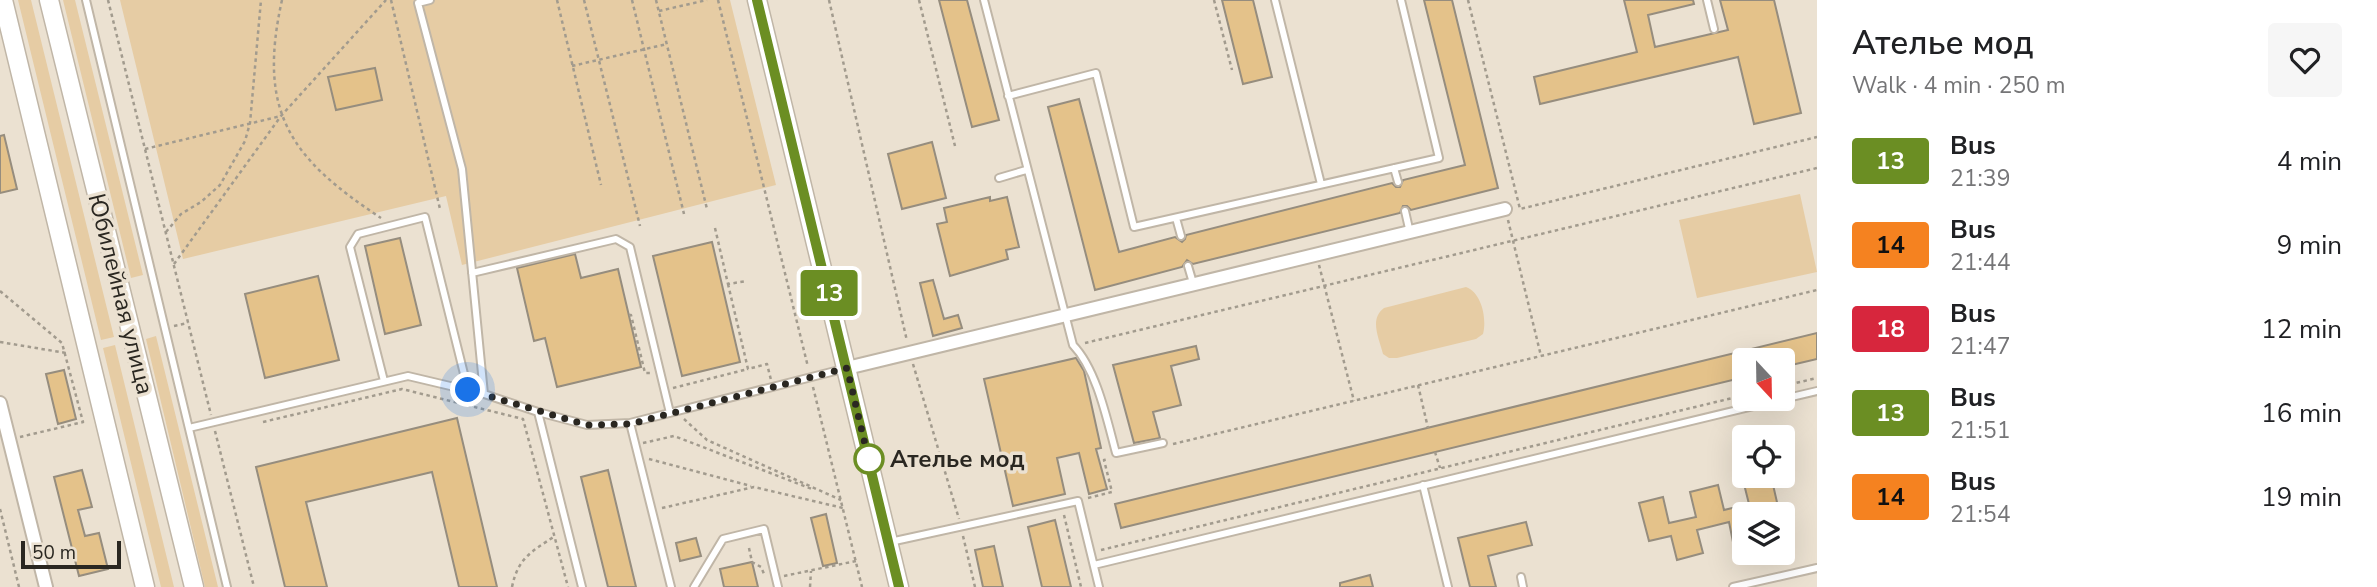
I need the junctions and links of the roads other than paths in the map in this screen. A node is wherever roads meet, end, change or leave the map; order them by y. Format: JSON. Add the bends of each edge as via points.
{"nodes":[{"id":1,"x":3,"y":0,"type":"edge"},
{"id":2,"x":49,"y":0,"type":"edge"},
{"id":3,"x":86,"y":0,"type":"edge"},
{"id":4,"x":430,"y":0,"type":"edge"},
{"id":5,"x":757,"y":0,"type":"edge"},
{"id":6,"x":984,"y":0,"type":"edge"},
{"id":7,"x":1275,"y":0,"type":"edge"},
{"id":8,"x":1401,"y":0,"type":"edge"},
{"id":9,"x":1707,"y":0,"type":"edge"},
{"id":10,"x":1714,"y":29,"type":"dead end"},
{"id":11,"x":1008,"y":96,"type":"junction"},
{"id":12,"x":1394,"y":168,"type":"junction"},
{"id":13,"x":1026,"y":170,"type":"junction"},
{"id":14,"x":999,"y":178,"type":"dead end"},
{"id":15,"x":1398,"y":182,"type":"dead end"},
{"id":16,"x":1321,"y":184,"type":"junction"},
{"id":17,"x":1505,"y":209,"type":"road end"},
{"id":18,"x":1405,"y":211,"type":"dead end"},
{"id":19,"x":1176,"y":218,"type":"junction"},
{"id":20,"x":1410,"y":233,"type":"junction"},
{"id":21,"x":1181,"y":236,"type":"dead end"},
{"id":22,"x":1188,"y":266,"type":"dead end"},
{"id":23,"x":472,"y":273,"type":"junction"},
{"id":24,"x":1193,"y":285,"type":"junction"},
{"id":25,"x":1065,"y":315,"type":"junction"},
{"id":26,"x":847,"y":368,"type":"junction"},
{"id":27,"x":384,"y":381,"type":"junction"},
{"id":28,"x":468,"y":390,"type":"junction"},
{"id":29,"x":1817,"y":391,"type":"edge"},
{"id":30,"x":484,"y":394,"type":"junction"},
{"id":31,"x":1796,"y":396,"type":"edge"},
{"id":32,"x":0,"y":403,"type":"edge"},
{"id":33,"x":1733,"y":411,"type":"edge"},
{"id":34,"x":538,"y":412,"type":"junction"},
{"id":35,"x":673,"y":413,"type":"junction"},
{"id":36,"x":630,"y":424,"type":"junction"},
{"id":37,"x":189,"y":428,"type":"junction"},
{"id":38,"x":1167,"y":443,"type":"road end"},
{"id":39,"x":1423,"y":485,"type":"junction"},
{"id":40,"x":888,"y":543,"type":"junction"},
{"id":41,"x":1094,"y":565,"type":"junction"},
{"id":42,"x":1817,"y":568,"type":"edge"},
{"id":43,"x":1521,"y":577,"type":"dead end"},
{"id":44,"x":46,"y":587,"type":"edge"},
{"id":45,"x":145,"y":587,"type":"edge"},
{"id":46,"x":194,"y":587,"type":"edge"},
{"id":47,"x":228,"y":587,"type":"edge"},
{"id":48,"x":582,"y":587,"type":"edge"},
{"id":49,"x":671,"y":587,"type":"edge"},
{"id":50,"x":694,"y":587,"type":"edge"},
{"id":51,"x":778,"y":587,"type":"edge"},
{"id":52,"x":899,"y":587,"type":"edge"},
{"id":53,"x":1100,"y":587,"type":"edge"},
{"id":54,"x":1448,"y":587,"type":"edge"},
{"id":55,"x":1524,"y":587,"type":"edge"},
{"id":56,"x":1733,"y":587,"type":"edge"}],
"edges":[{"from":1,"to":45,"type":"main road","name":"Юбилейная улица"},
{"from":2,"to":46,"type":"main road","name":"Юбилейная улица"},
{"from":3,"to":37,"type":"lane"},
{"from":4,"to":23,"type":"lane","via":[[418,3],[462,169]]},
{"from":5,"to":26,"type":"main road"},
{"from":6,"to":11,"type":"lane"},
{"from":7,"to":16,"type":"lane"},
{"from":8,"to":12,"type":"lane","via":[[1439,158]]},
{"from":9,"to":10,"type":"lane"},
{"from":11,"to":13,"type":"lane"},
{"from":11,"to":19,"type":"lane","via":[[1096,73],[1134,227]]},
{"from":12,"to":15,"type":"lane"},
{"from":12,"to":16,"type":"lane"},
{"from":13,"to":14,"type":"lane"},
{"from":13,"to":25,"type":"lane"},
{"from":16,"to":19,"type":"lane"},
{"from":17,"to":20,"type":"street"},
{"from":18,"to":20,"type":"lane"},
{"from":19,"to":21,"type":"lane"},
{"from":20,"to":24,"type":"street"},
{"from":22,"to":24,"type":"lane"},
{"from":23,"to":30,"type":"lane"},
{"from":23,"to":35,"type":"lane","via":[[616,239],[624,242],[630,247]]},
{"from":24,"to":25,"type":"street"},
{"from":25,"to":26,"type":"street"},
{"from":25,"to":38,"type":"lane","via":[[1073,345],[1083,355],[1098,393],[1116,453]]},
{"from":26,"to":35,"type":"lane"},
{"from":26,"to":40,"type":"main road"},
{"from":27,"to":28,"type":"lane","via":[[408,376]]},
{"from":27,"to":28,"type":"lane","via":[[349,247],[358,234],[425,218]]},
{"from":27,"to":37,"type":"lane"},
{"from":28,"to":30,"type":"lane"},
{"from":29,"to":31,"type":"lane"},
{"from":30,"to":34,"type":"lane"},
{"from":32,"to":44,"type":"street"},
{"from":33,"to":39,"type":"lane"},
{"from":34,"to":36,"type":"lane","via":[[587,425]]},
{"from":34,"to":48,"type":"lane"},
{"from":35,"to":36,"type":"lane"},
{"from":36,"to":49,"type":"lane"},
{"from":37,"to":47,"type":"lane"},
{"from":39,"to":41,"type":"lane"},
{"from":39,"to":54,"type":"lane"},
{"from":40,"to":41,"type":"lane","via":[[1078,501]]},
{"from":40,"to":52,"type":"main road"},
{"from":41,"to":53,"type":"lane"},
{"from":42,"to":56,"type":"lane"},
{"from":43,"to":55,"type":"lane"},
{"from":50,"to":51,"type":"lane","via":[[723,539],[764,529]]}]}
